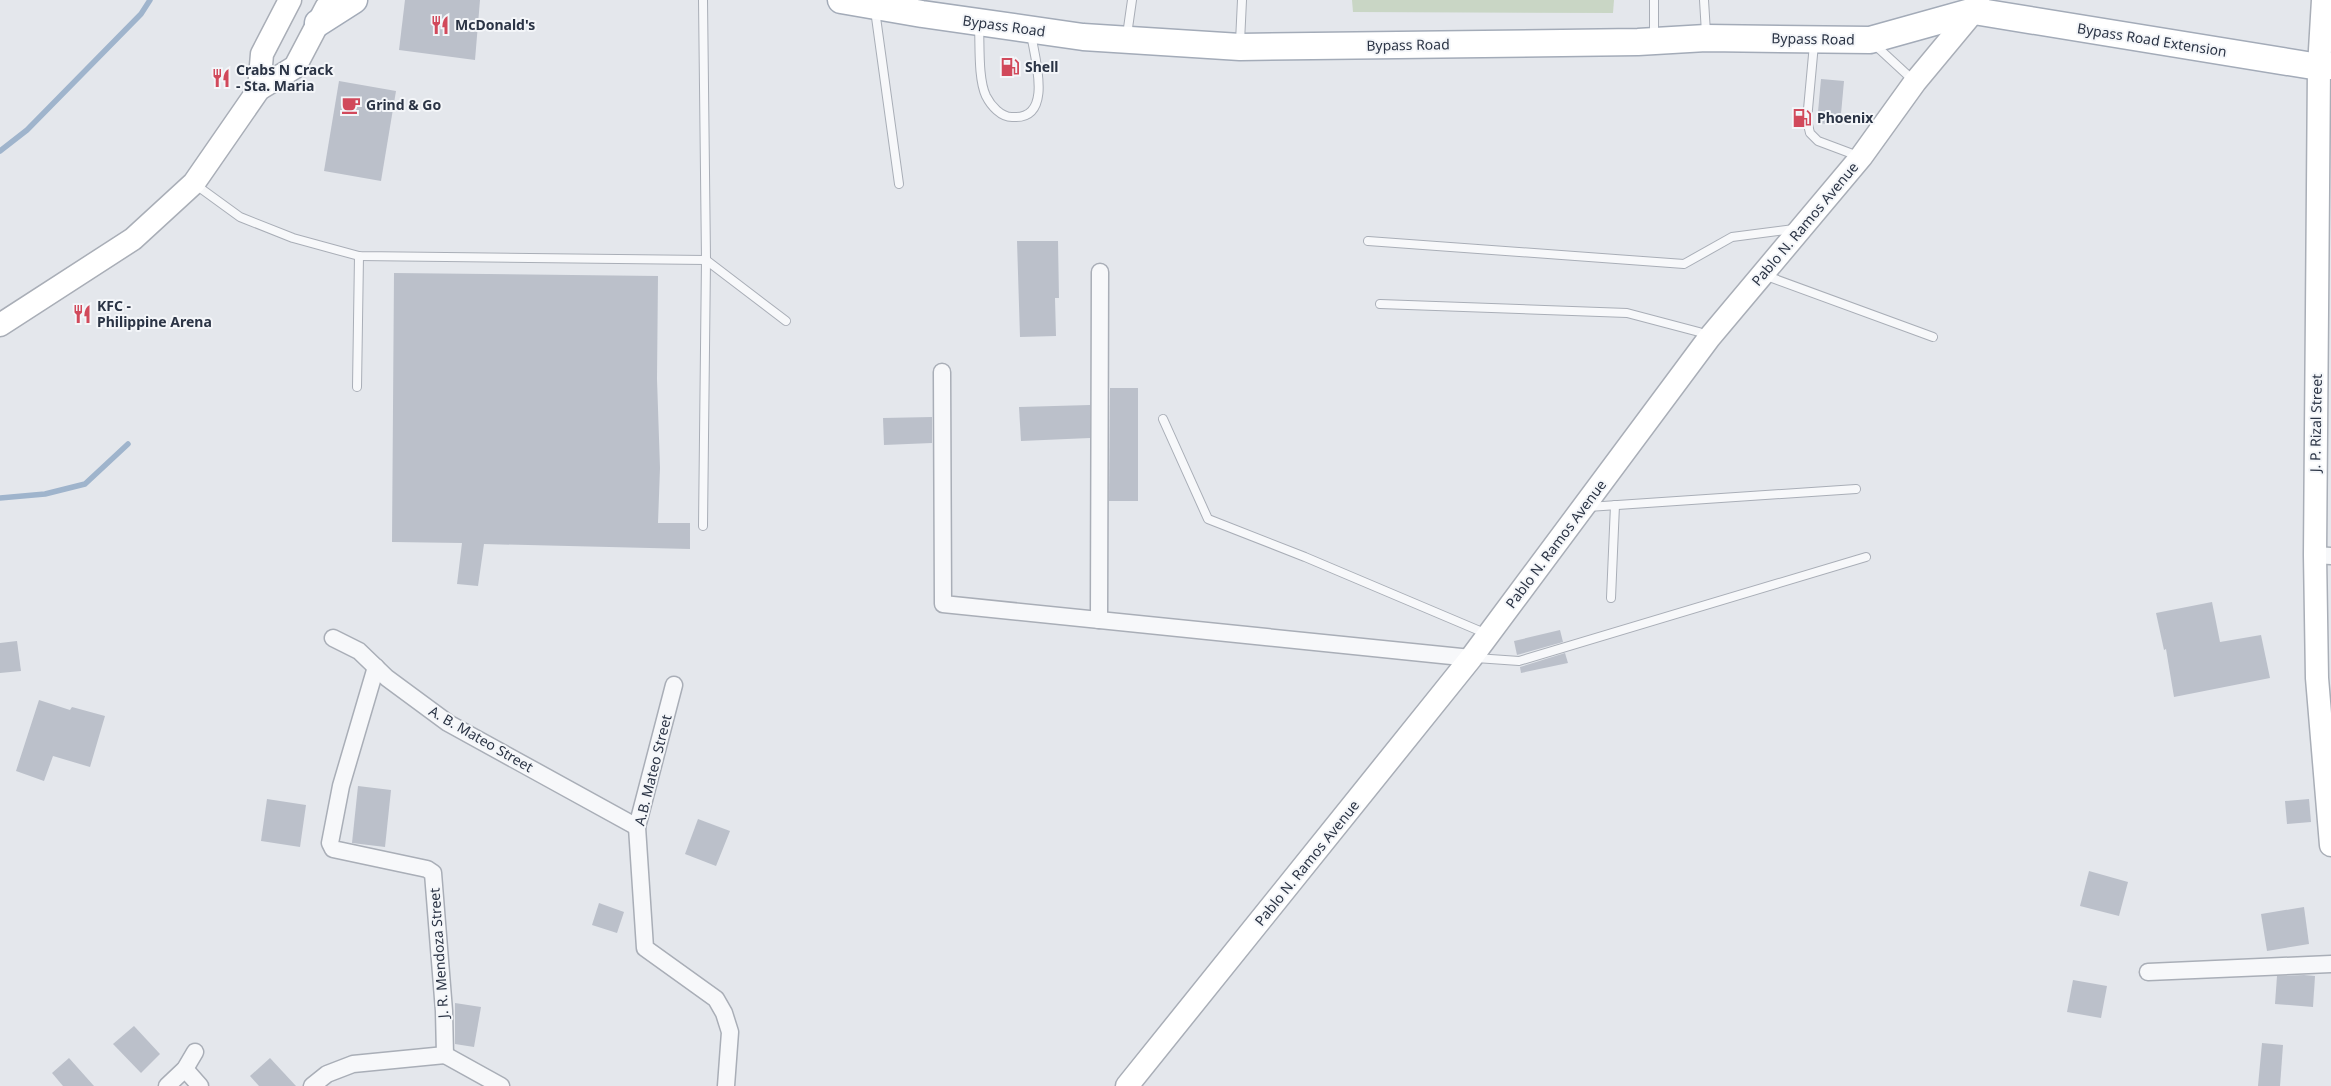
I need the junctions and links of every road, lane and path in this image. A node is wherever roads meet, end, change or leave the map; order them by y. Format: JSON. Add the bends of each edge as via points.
{"nodes":[{"id":1,"x":290,"y":0,"type":"edge"},
{"id":2,"x":330,"y":0,"type":"edge"},
{"id":3,"x":354,"y":0,"type":"edge"},
{"id":4,"x":703,"y":0,"type":"edge"},
{"id":5,"x":841,"y":0,"type":"edge"},
{"id":6,"x":1132,"y":0,"type":"edge"},
{"id":7,"x":1242,"y":0,"type":"edge"},
{"id":8,"x":1654,"y":0,"type":"edge"},
{"id":9,"x":1704,"y":0,"type":"edge"},
{"id":10,"x":2323,"y":0,"type":"edge"},
{"id":11,"x":874,"y":6,"type":"junction"},
{"id":12,"x":1978,"y":6,"type":"edge"},
{"id":13,"x":921,"y":7,"type":"edge"},
{"id":14,"x":978,"y":22,"type":"junction"},
{"id":15,"x":318,"y":23,"type":"junction"},
{"id":16,"x":1030,"y":30,"type":"junction"},
{"id":17,"x":1706,"y":38,"type":"junction"},
{"id":18,"x":1814,"y":39,"type":"junction"},
{"id":19,"x":1127,"y":40,"type":"junction"},
{"id":20,"x":1654,"y":40,"type":"junction"},
{"id":21,"x":1870,"y":40,"type":"junction"},
{"id":22,"x":1240,"y":47,"type":"junction"},
{"id":23,"x":2325,"y":66,"type":"edge"},
{"id":24,"x":1915,"y":82,"type":"junction"},
{"id":25,"x":259,"y":89,"type":"junction"},
{"id":26,"x":1861,"y":157,"type":"junction"},
{"id":27,"x":194,"y":183,"type":"junction"},
{"id":28,"x":899,"y":184,"type":"dead end"},
{"id":29,"x":1801,"y":228,"type":"junction"},
{"id":30,"x":1368,"y":241,"type":"dead end"},
{"id":31,"x":360,"y":256,"type":"junction"},
{"id":32,"x":706,"y":260,"type":"junction"},
{"id":33,"x":1100,"y":272,"type":"dead end"},
{"id":34,"x":1762,"y":274,"type":"junction"},
{"id":35,"x":1380,"y":304,"type":"dead end"},
{"id":36,"x":786,"y":321,"type":"dead end"},
{"id":37,"x":0,"y":325,"type":"edge"},
{"id":38,"x":1933,"y":337,"type":"dead end"},
{"id":39,"x":1709,"y":338,"type":"junction"},
{"id":40,"x":942,"y":372,"type":"dead end"},
{"id":41,"x":357,"y":387,"type":"dead end"},
{"id":42,"x":1163,"y":419,"type":"dead end"},
{"id":43,"x":1856,"y":489,"type":"dead end"},
{"id":44,"x":1615,"y":504,"type":"junction"},
{"id":45,"x":1583,"y":507,"type":"junction"},
{"id":46,"x":703,"y":526,"type":"dead end"},
{"id":47,"x":2323,"y":556,"type":"edge"},
{"id":48,"x":1866,"y":557,"type":"dead end"},
{"id":49,"x":1611,"y":598,"type":"dead end"},
{"id":50,"x":1099,"y":620,"type":"junction"},
{"id":51,"x":1488,"y":635,"type":"junction"},
{"id":52,"x":333,"y":638,"type":"dead end"},
{"id":53,"x":1471,"y":658,"type":"junction"},
{"id":54,"x":376,"y":667,"type":"junction"},
{"id":55,"x":674,"y":684,"type":"dead end"},
{"id":56,"x":637,"y":827,"type":"junction"},
{"id":57,"x":2331,"y":845,"type":"edge"},
{"id":58,"x":2331,"y":964,"type":"edge"},
{"id":59,"x":2148,"y":972,"type":"dead end"},
{"id":60,"x":195,"y":1052,"type":"dead end"},
{"id":61,"x":445,"y":1055,"type":"junction"},
{"id":62,"x":185,"y":1069,"type":"junction"},
{"id":63,"x":167,"y":1086,"type":"edge"},
{"id":64,"x":200,"y":1086,"type":"edge"},
{"id":65,"x":312,"y":1086,"type":"edge"},
{"id":66,"x":502,"y":1086,"type":"edge"},
{"id":67,"x":726,"y":1086,"type":"edge"},
{"id":68,"x":1128,"y":1086,"type":"edge"}],
"edges":[{"from":1,"to":25,"type":"street","via":[[262,54]]},
{"from":2,"to":15,"type":"street"},
{"from":3,"to":15,"type":"main road"},
{"from":4,"to":32,"type":"lane"},
{"from":5,"to":11,"type":"main road","name":"Bypass Road"},
{"from":6,"to":19,"type":"lane"},
{"from":7,"to":22,"type":"lane"},
{"from":8,"to":20,"type":"lane"},
{"from":9,"to":17,"type":"lane"},
{"from":10,"to":23,"type":"street","name":"J. P. Rizal Street"},
{"from":11,"to":13,"type":"main road","name":"Bypass Road"},
{"from":11,"to":28,"type":"lane"},
{"from":12,"to":21,"type":"main road","name":"Bypass Road"},
{"from":12,"to":23,"type":"main road","name":"Bypass Road Extension"},
{"from":12,"to":24,"type":"street","name":"Pablo N. Ramos Avenue"},
{"from":13,"to":14,"type":"main road","name":"Bypass Road"},
{"from":14,"to":16,"type":"main road","name":"Bypass Road"},
{"from":14,"to":16,"type":"lane","via":[[986,96],[992,106],[1006,117],[1022,118],[1034,109],[1038,100]]},
{"from":15,"to":25,"type":"street","via":[[295,67]]},
{"from":16,"to":19,"type":"main road","name":"Bypass Road"},
{"from":17,"to":18,"type":"main road","name":"Bypass Road"},
{"from":17,"to":20,"type":"main road","name":"Bypass Road"},
{"from":18,"to":21,"type":"main road","name":"Bypass Road"},
{"from":18,"to":26,"type":"lane","via":[[1807,120],[1810,133],[1818,141]]},
{"from":19,"to":22,"type":"main road","name":"Bypass Road"},
{"from":20,"to":22,"type":"main road","name":"Bypass Road"},
{"from":21,"to":24,"type":"lane"},
{"from":23,"to":47,"type":"street","name":"J. P. Rizal Street"},
{"from":24,"to":26,"type":"street","name":"Pablo N. Ramos Avenue"},
{"from":25,"to":27,"type":"street"},
{"from":26,"to":29,"type":"street","name":"Pablo N. Ramos Avenue"},
{"from":27,"to":31,"type":"lane","via":[[240,217],[293,238]]},
{"from":27,"to":37,"type":"street","via":[[133,238]]},
{"from":29,"to":30,"type":"lane","via":[[1732,237],[1684,264]]},
{"from":29,"to":34,"type":"street","name":"Pablo N. Ramos Avenue"},
{"from":31,"to":32,"type":"lane"},
{"from":31,"to":41,"type":"lane"},
{"from":32,"to":36,"type":"lane"},
{"from":32,"to":46,"type":"lane"},
{"from":33,"to":50,"type":"street"},
{"from":34,"to":38,"type":"lane"},
{"from":34,"to":39,"type":"street","name":"Pablo N. Ramos Avenue"},
{"from":35,"to":39,"type":"lane","via":[[1627,313],[1699,332]]},
{"from":39,"to":45,"type":"street","name":"Pablo N. Ramos Avenue"},
{"from":40,"to":50,"type":"street","via":[[942,604]]},
{"from":42,"to":51,"type":"lane","via":[[1208,519]]},
{"from":43,"to":44,"type":"lane"},
{"from":44,"to":45,"type":"lane"},
{"from":44,"to":49,"type":"lane"},
{"from":45,"to":51,"type":"street","name":"Pablo N. Ramos Avenue"},
{"from":47,"to":57,"type":"street","name":"J. P. Rizal Street","via":[[2317,678]]},
{"from":48,"to":53,"type":"lane","via":[[1519,661]]},
{"from":50,"to":53,"type":"street"},
{"from":51,"to":53,"type":"street","name":"Pablo N. Ramos Avenue"},
{"from":52,"to":54,"type":"street","name":"A. B. Mateo Street","via":[[359,651]]},
{"from":53,"to":68,"type":"street","name":"Pablo N. Ramos Avenue"},
{"from":54,"to":56,"type":"street","name":"A. B. Mateo Street","via":[[448,723]]},
{"from":54,"to":61,"type":"street","name":"J. R. Mendoza Street","via":[[341,786],[330,843],[333,849],[427,869],[433,874]]},
{"from":55,"to":56,"type":"street","name":"A.B. Mateo Street"},
{"from":56,"to":67,"type":"street","name":"A.B. Mateo Street","via":[[645,948],[716,999],[730,1032]]},
{"from":58,"to":59,"type":"street"},
{"from":60,"to":62,"type":"street"},
{"from":61,"to":65,"type":"street","via":[[352,1064],[327,1074]]},
{"from":61,"to":66,"type":"street"},
{"from":62,"to":63,"type":"street"},
{"from":62,"to":64,"type":"street"}]}
